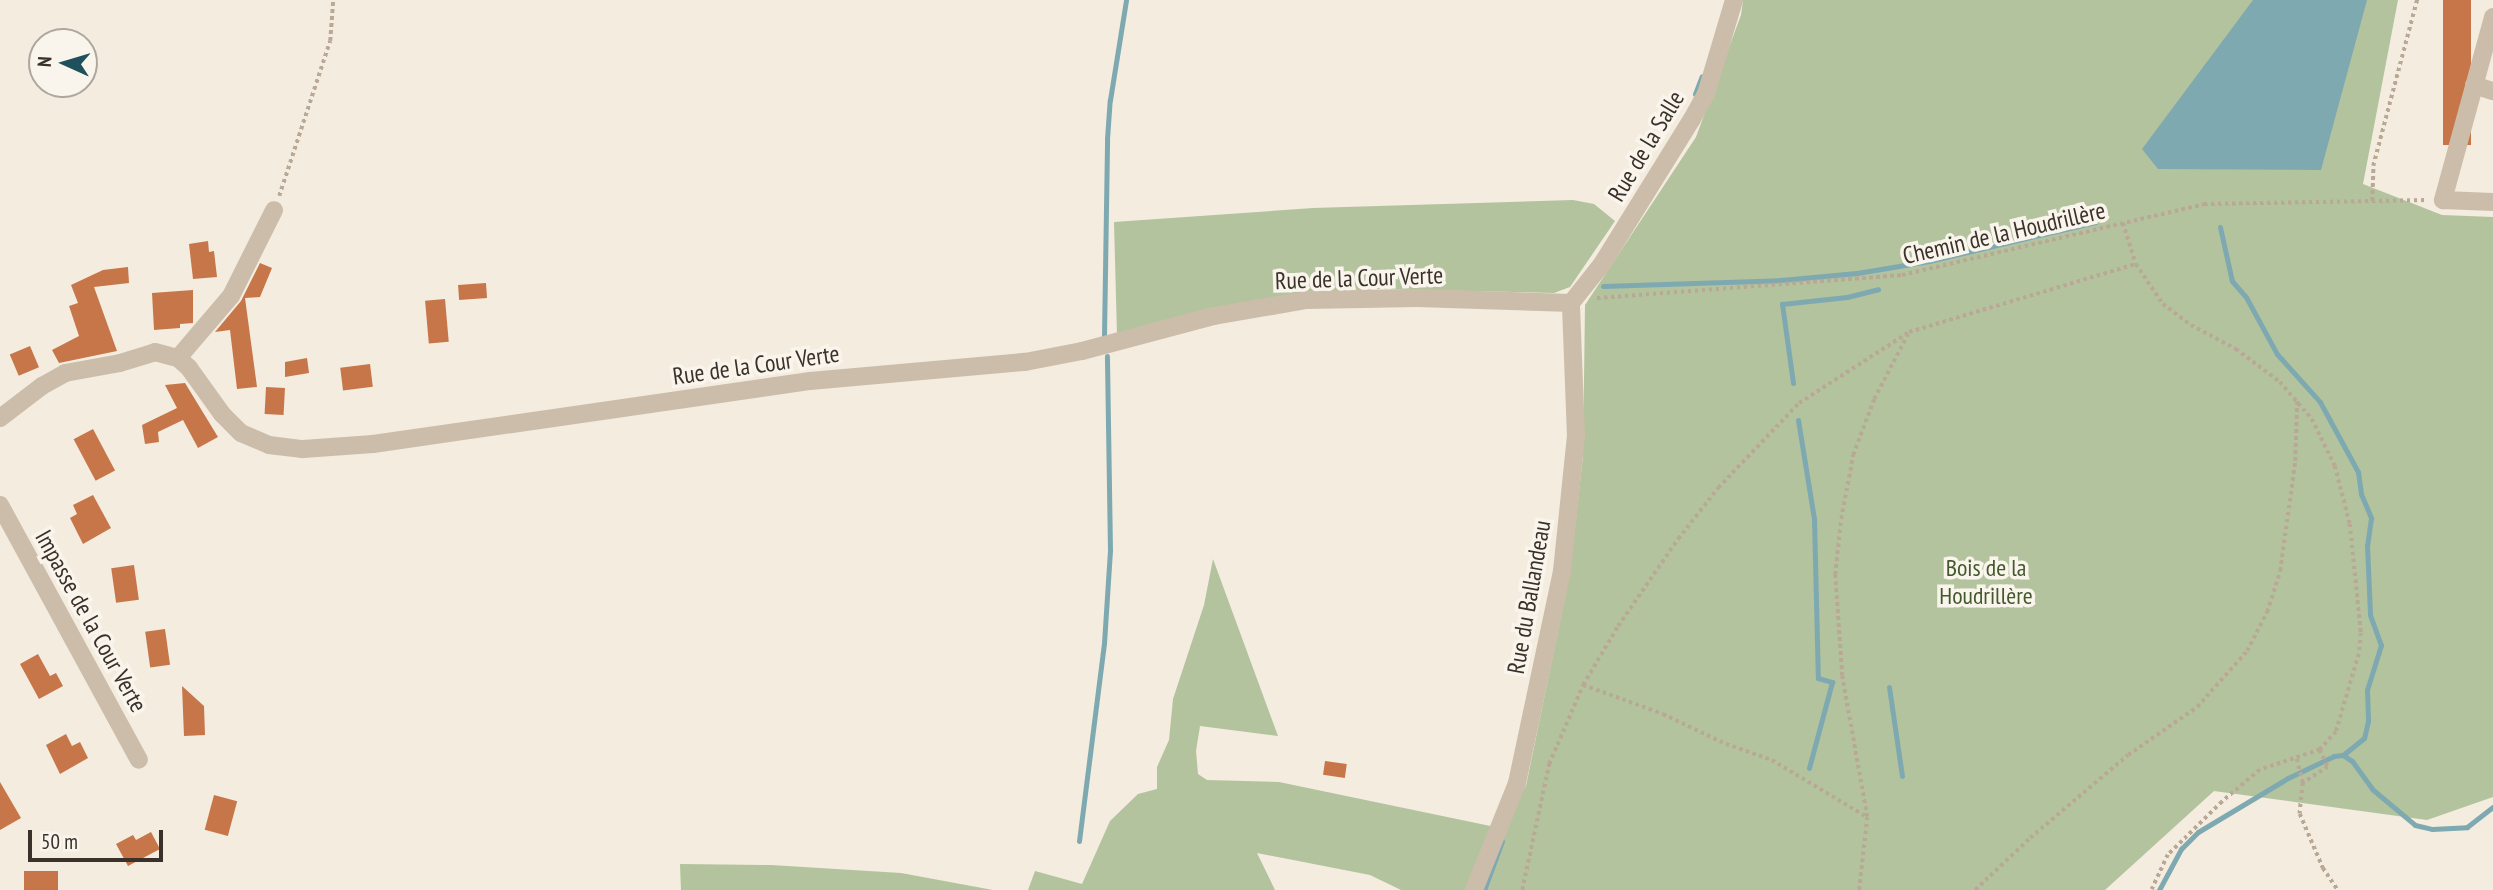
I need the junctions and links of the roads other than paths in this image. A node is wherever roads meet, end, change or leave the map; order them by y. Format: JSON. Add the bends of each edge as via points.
{"nodes":[{"id":1,"x":1734,"y":0,"type":"edge"},
{"id":2,"x":2493,"y":17,"type":"edge"},
{"id":3,"x":2474,"y":85,"type":"junction"},
{"id":4,"x":2493,"y":91,"type":"edge"},
{"id":5,"x":2493,"y":202,"type":"edge"},
{"id":6,"x":274,"y":210,"type":"road end"},
{"id":7,"x":1571,"y":303,"type":"junction"},
{"id":8,"x":178,"y":358,"type":"junction"},
{"id":9,"x":0,"y":418,"type":"edge"},
{"id":10,"x":0,"y":505,"type":"edge"},
{"id":11,"x":139,"y":761,"type":"dead end"},
{"id":12,"x":1474,"y":890,"type":"edge"}],
"edges":[{"from":1,"to":7,"type":"street","name":"Rue de la Salle","via":[[1706,94],[1602,264]]},
{"from":2,"to":3,"type":"street"},
{"from":3,"to":4,"type":"street"},
{"from":3,"to":5,"type":"street","via":[[2443,200]]},
{"from":6,"to":8,"type":"street","via":[[230,296]]},
{"from":7,"to":8,"type":"street","name":"Rue de la Cour Verte","via":[[1307,300],[1214,316],[1025,362],[810,381],[373,444],[303,449],[269,445],[242,433]]},
{"from":7,"to":12,"type":"street","name":"Rue du Ballandeau","via":[[1576,436],[1562,571],[1517,783]]},
{"from":8,"to":9,"type":"street","via":[[155,352],[65,373]]},
{"from":10,"to":11,"type":"street","name":"Impasse de la Cour Verte"}]}
